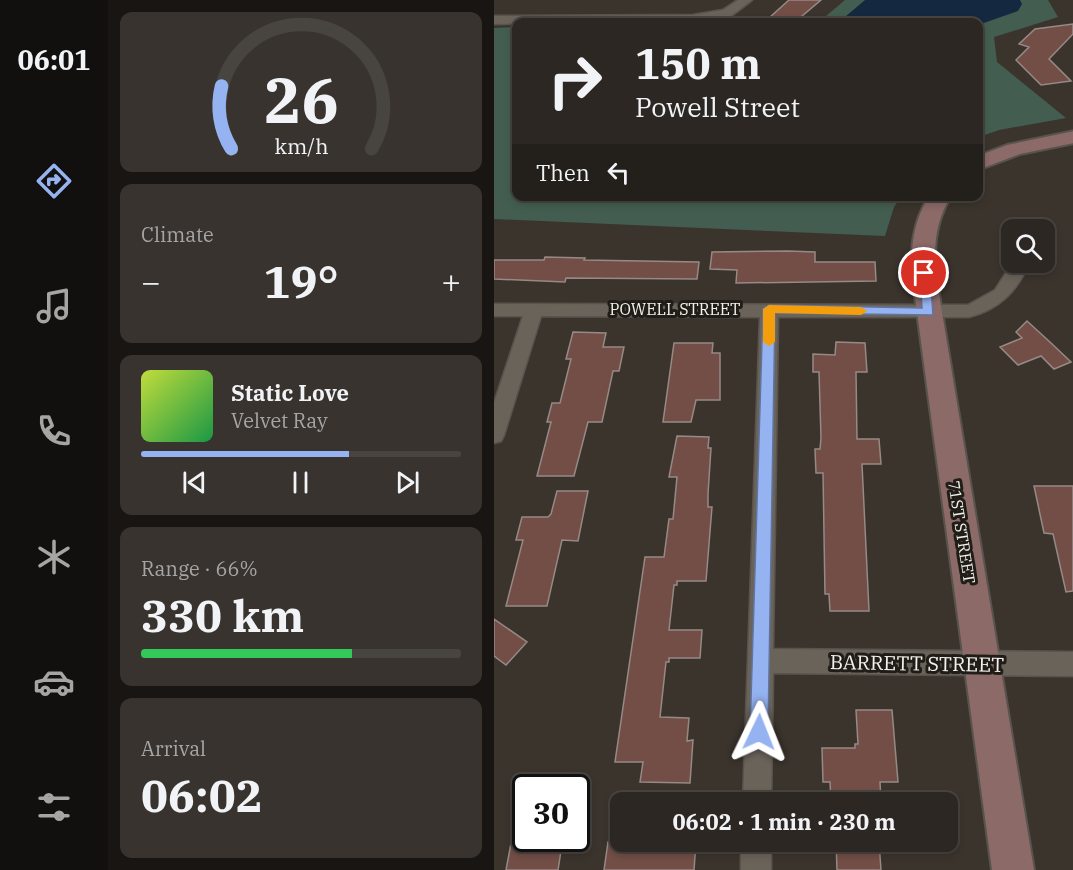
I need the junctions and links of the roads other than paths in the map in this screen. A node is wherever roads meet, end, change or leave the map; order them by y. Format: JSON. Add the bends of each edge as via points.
{"nodes":[{"id":1,"x":746,"y":0,"type":"edge"},
{"id":2,"x":706,"y":18,"type":"edge"},
{"id":3,"x":494,"y":20,"type":"edge"},
{"id":4,"x":512,"y":20,"type":"edge"},
{"id":5,"x":1073,"y":137,"type":"edge"},
{"id":6,"x":983,"y":162,"type":"edge"},
{"id":7,"x":937,"y":201,"type":"edge"},
{"id":8,"x":1016,"y":273,"type":"edge"},
{"id":9,"x":769,"y":309,"type":"junction"},
{"id":10,"x":494,"y":310,"type":"edge"},
{"id":11,"x":534,"y":310,"type":"junction"},
{"id":12,"x":929,"y":312,"type":"junction"},
{"id":13,"x":494,"y":435,"type":"edge"},
{"id":14,"x":761,"y":661,"type":"junction"},
{"id":15,"x":981,"y":663,"type":"junction"},
{"id":16,"x":1073,"y":664,"type":"edge"},
{"id":17,"x":757,"y":792,"type":"edge"},
{"id":18,"x":756,"y":852,"type":"edge"},
{"id":19,"x":755,"y":870,"type":"edge"},
{"id":20,"x":1013,"y":870,"type":"edge"}],
"edges":[{"from":1,"to":2,"type":"street","via":[[727,13]]},
{"from":3,"to":4,"type":"street"},
{"from":5,"to":6,"type":"street","via":[[1014,148]]},
{"from":7,"to":12,"type":"street","name":"71ST STREET","via":[[924,225],[922,253]]},
{"from":8,"to":12,"type":"street","name":"POWELL STREET","via":[[1003,295],[989,305],[970,311]]},
{"from":9,"to":11,"type":"street","name":"POWELL STREET"},
{"from":9,"to":12,"type":"street","name":"POWELL STREET"},
{"from":9,"to":14,"type":"street"},
{"from":10,"to":11,"type":"street","name":"POWELL STREET"},
{"from":11,"to":13,"type":"street"},
{"from":12,"to":15,"type":"street","name":"71ST STREET"},
{"from":14,"to":15,"type":"street","name":"BARRETT STREET"},
{"from":14,"to":17,"type":"street"},
{"from":15,"to":16,"type":"street","name":"BARRETT STREET"},
{"from":15,"to":20,"type":"street","name":"71ST STREET"},
{"from":18,"to":19,"type":"street"}]}
